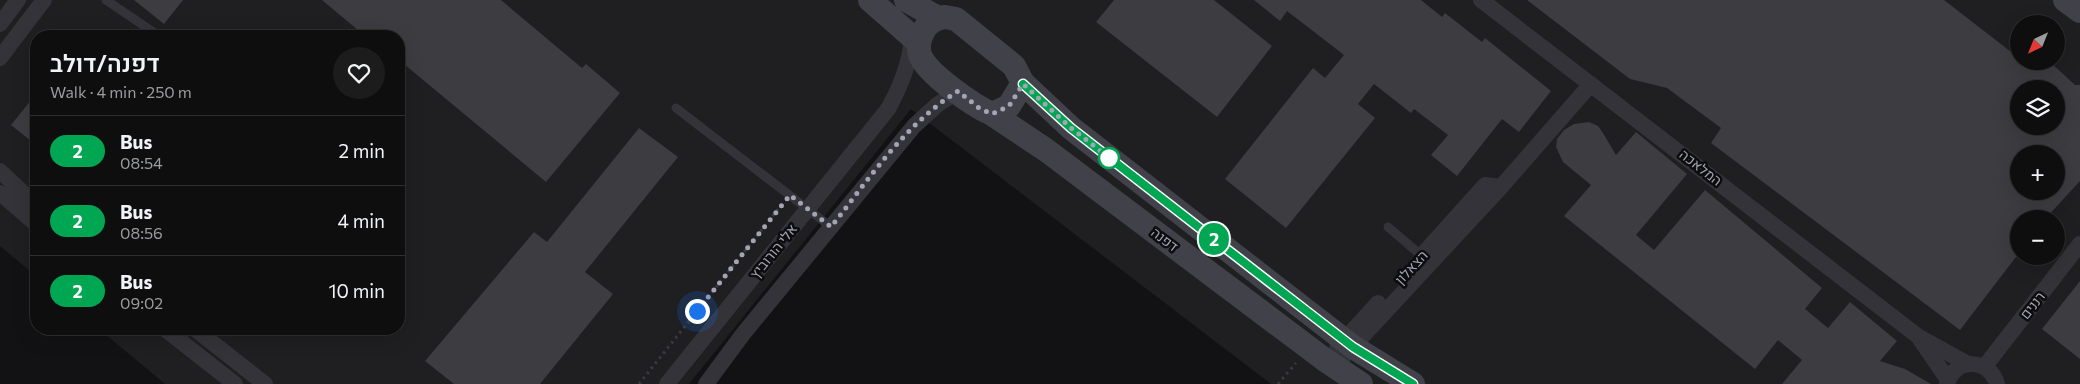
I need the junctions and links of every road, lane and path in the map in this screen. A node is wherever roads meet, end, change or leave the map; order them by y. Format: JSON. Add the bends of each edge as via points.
{"nodes":[{"id":1,"x":18,"y":0,"type":"edge"},
{"id":2,"x":44,"y":0,"type":"edge"},
{"id":3,"x":106,"y":0,"type":"edge"},
{"id":4,"x":870,"y":0,"type":"edge"},
{"id":5,"x":906,"y":0,"type":"edge"},
{"id":6,"x":1481,"y":0,"type":"edge"},
{"id":7,"x":2065,"y":0,"type":"edge"},
{"id":8,"x":2080,"y":12,"type":"edge"},
{"id":9,"x":938,"y":18,"type":"junction"},
{"id":10,"x":0,"y":24,"type":"edge"},
{"id":11,"x":150,"y":30,"type":"edge"},
{"id":12,"x":915,"y":40,"type":"junction"},
{"id":13,"x":0,"y":58,"type":"edge"},
{"id":14,"x":1023,"y":84,"type":"junction"},
{"id":15,"x":1590,"y":84,"type":"junction"},
{"id":16,"x":958,"y":91,"type":"junction"},
{"id":17,"x":676,"y":108,"type":"dead end"},
{"id":18,"x":992,"y":114,"type":"junction"},
{"id":19,"x":0,"y":171,"type":"edge"},
{"id":20,"x":1501,"y":187,"type":"junction"},
{"id":21,"x":0,"y":194,"type":"edge"},
{"id":22,"x":790,"y":195,"type":"junction"},
{"id":23,"x":30,"y":199,"type":"edge"},
{"id":24,"x":807,"y":208,"type":"junction"},
{"id":25,"x":30,"y":219,"type":"edge"},
{"id":26,"x":831,"y":227,"type":"junction"},
{"id":27,"x":1388,"y":227,"type":"dead end"},
{"id":28,"x":2080,"y":244,"type":"edge"},
{"id":29,"x":1422,"y":256,"type":"junction"},
{"id":30,"x":173,"y":335,"type":"edge"},
{"id":31,"x":203,"y":335,"type":"edge"},
{"id":32,"x":1919,"y":337,"type":"junction"},
{"id":33,"x":1348,"y":343,"type":"junction"},
{"id":34,"x":1330,"y":364,"type":"junction"},
{"id":35,"x":1968,"y":364,"type":"junction"},
{"id":36,"x":1302,"y":366,"type":"dead end"},
{"id":37,"x":1985,"y":366,"type":"junction"},
{"id":38,"x":1948,"y":382,"type":"edge"},
{"id":39,"x":235,"y":384,"type":"edge"},
{"id":40,"x":266,"y":384,"type":"edge"},
{"id":41,"x":639,"y":384,"type":"edge"},
{"id":42,"x":667,"y":384,"type":"edge"},
{"id":43,"x":706,"y":384,"type":"edge"},
{"id":44,"x":1278,"y":384,"type":"edge"},
{"id":45,"x":1361,"y":384,"type":"edge"},
{"id":46,"x":1413,"y":384,"type":"edge"},
{"id":47,"x":1997,"y":384,"type":"edge"}],
"edges":[{"from":1,"to":10,"type":"street"},
{"from":2,"to":13,"type":"street"},
{"from":3,"to":11,"type":"lane"},
{"from":4,"to":12,"type":"street"},
{"from":5,"to":9,"type":"street"},
{"from":6,"to":15,"type":"street","name":"המלאכה"},
{"from":7,"to":8,"type":"street"},
{"from":9,"to":12,"type":"street"},
{"from":9,"to":14,"type":"street","via":[[956,19],[1014,66]]},
{"from":12,"to":16,"type":"street","name":"דפנה","via":[[929,68]]},
{"from":12,"to":24,"type":"street","name":"אלי הורוביץ","via":[[902,84],[888,109]]},
{"from":14,"to":18,"type":"street","via":[[1009,106]]},
{"from":14,"to":33,"type":"street","via":[[1071,128]]},
{"from":15,"to":20,"type":"street","name":"הצאלון"},
{"from":15,"to":32,"type":"street","name":"המלאכה"},
{"from":16,"to":18,"type":"street","name":"דפנה"},
{"from":16,"to":26,"type":"street","via":[[914,126]]},
{"from":17,"to":22,"type":"lane"},
{"from":18,"to":34,"type":"street","name":"דפנה","via":[[1046,150]]},
{"from":19,"to":23,"type":"street"},
{"from":20,"to":29,"type":"street","name":"הצאלון","via":[[1486,185]]},
{"from":20,"to":33,"type":"street","name":"הצאלון"},
{"from":21,"to":25,"type":"street"},
{"from":22,"to":24,"type":"lane"},
{"from":22,"to":41,"type":"path"},
{"from":24,"to":26,"type":"lane"},
{"from":24,"to":42,"type":"street","name":"אלי הורוביץ"},
{"from":26,"to":43,"type":"street"},
{"from":27,"to":29,"type":"lane"},
{"from":28,"to":37,"type":"street","name":"רננים"},
{"from":29,"to":33,"type":"street","name":"הצאלון"},
{"from":30,"to":39,"type":"street"},
{"from":31,"to":40,"type":"street"},
{"from":32,"to":35,"type":"street","name":"המלאכה"},
{"from":32,"to":38,"type":"street","name":"המלאכה"},
{"from":33,"to":34,"type":"street","name":"הצאלון"},
{"from":33,"to":46,"type":"street"},
{"from":34,"to":45,"type":"street","name":"דפנה"},
{"from":35,"to":37,"type":"street"},
{"from":35,"to":38,"type":"street","via":[[1960,366]]},
{"from":36,"to":44,"type":"path","via":[[1296,362]]},
{"from":37,"to":47,"type":"street"}]}
